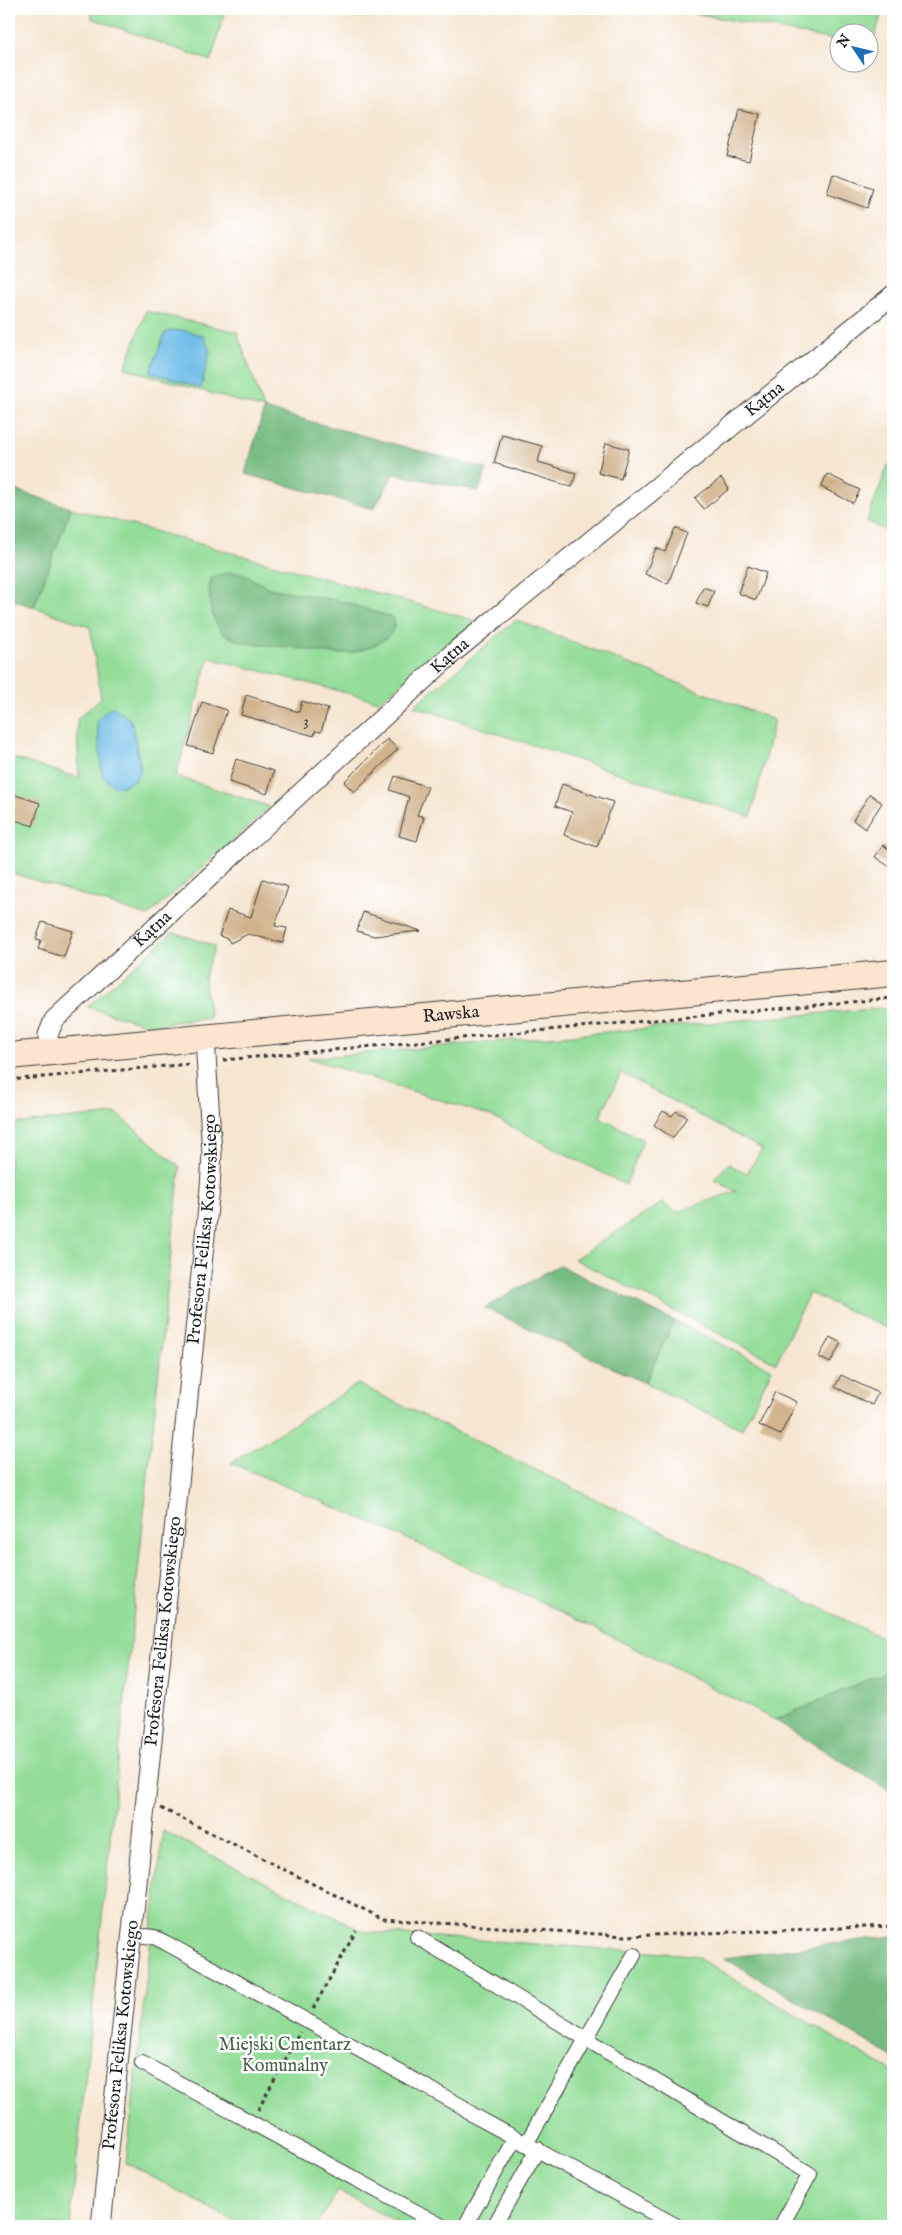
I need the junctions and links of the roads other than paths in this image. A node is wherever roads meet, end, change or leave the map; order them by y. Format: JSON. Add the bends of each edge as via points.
{"nodes":[{"id":1,"x":893,"y":295,"type":"edge"},
{"id":2,"x":893,"y":973,"type":"edge"},
{"id":3,"x":206,"y":1050,"type":"junction"},
{"id":4,"x":49,"y":1053,"type":"junction"},
{"id":5,"x":9,"y":1056,"type":"edge"},
{"id":6,"x":144,"y":1936,"type":"dead end"},
{"id":7,"x":417,"y":1937,"type":"dead end"},
{"id":8,"x":634,"y":1955,"type":"dead end"},
{"id":9,"x":587,"y":2039,"type":"junction"},
{"id":10,"x":142,"y":2063,"type":"dead end"},
{"id":11,"x":526,"y":2144,"type":"junction"},
{"id":12,"x":100,"y":2226,"type":"edge"},
{"id":13,"x":442,"y":2226,"type":"edge"},
{"id":14,"x":466,"y":2226,"type":"edge"},
{"id":15,"x":494,"y":2226,"type":"edge"},
{"id":16,"x":677,"y":2226,"type":"edge"},
{"id":17,"x":781,"y":2226,"type":"edge"}],
"edges":[{"from":1,"to":4,"type":"street","name":"Kątna","via":[[454,652],[54,1020],[48,1035]]},
{"from":2,"to":3,"type":"main road","name":"Rawska"},
{"from":3,"to":4,"type":"main road","name":"Rawska"},
{"from":3,"to":12,"type":"street","name":"Profesora Feliksa Kotowskiego","via":[[212,1154],[210,1188]]},
{"from":4,"to":5,"type":"main road","name":"Rawska"},
{"from":6,"to":11,"type":"street","via":[[154,1937],[191,1957]]},
{"from":7,"to":9,"type":"street"},
{"from":8,"to":9,"type":"street"},
{"from":9,"to":11,"type":"street"},
{"from":9,"to":17,"type":"street","via":[[810,2174]]},
{"from":10,"to":13,"type":"street"},
{"from":11,"to":14,"type":"street"},
{"from":11,"to":15,"type":"street"},
{"from":11,"to":16,"type":"street"}]}
